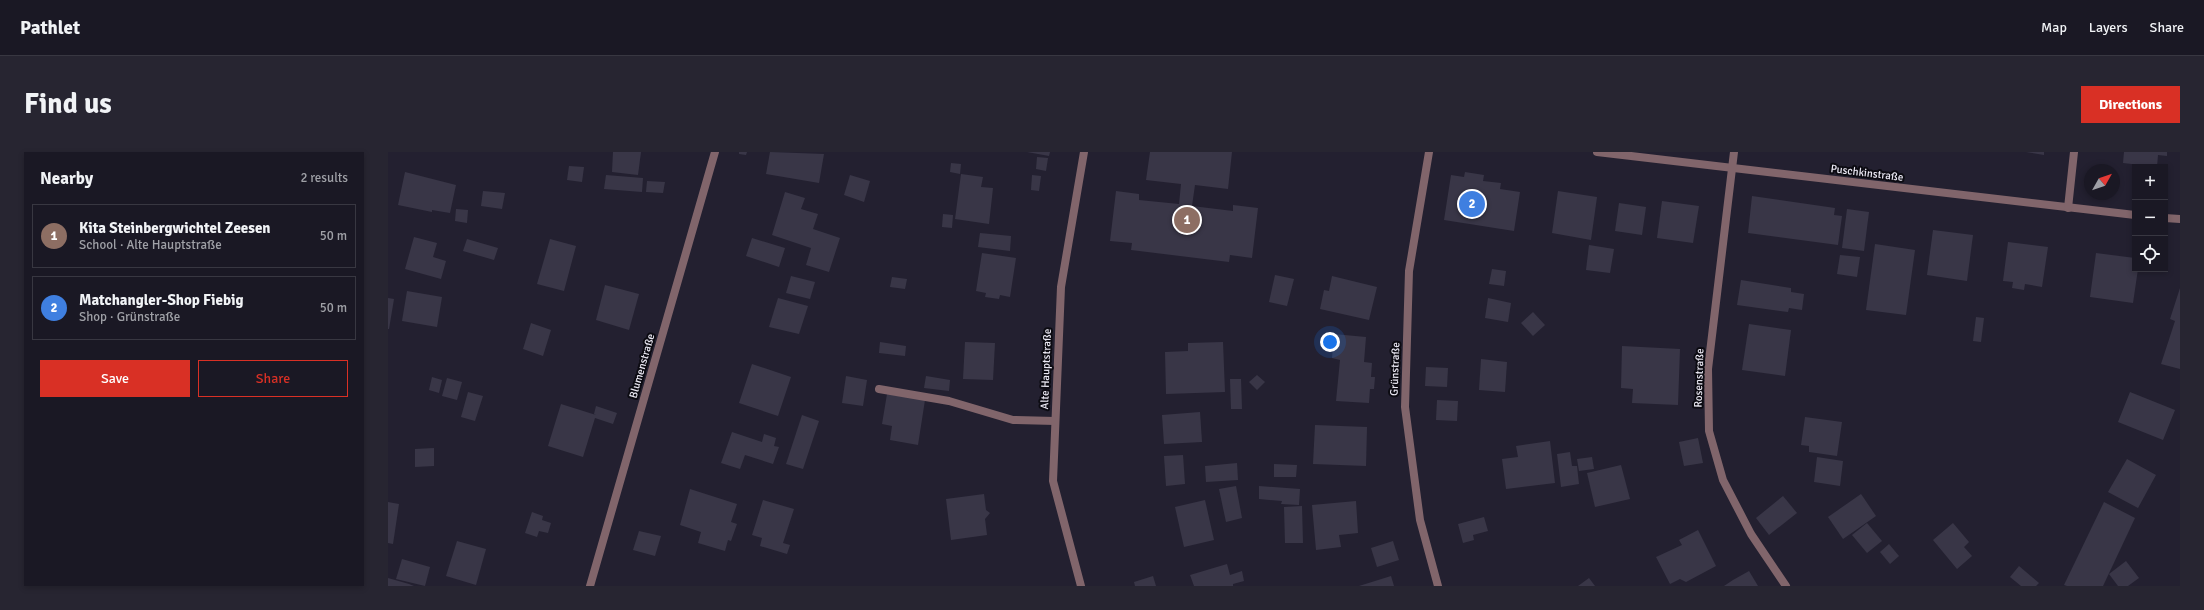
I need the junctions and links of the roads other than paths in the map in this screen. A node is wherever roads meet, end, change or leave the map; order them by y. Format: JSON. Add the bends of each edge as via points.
{"nodes":[{"id":1,"x":715,"y":152,"type":"edge"},
{"id":2,"x":1084,"y":152,"type":"edge"},
{"id":3,"x":1429,"y":152,"type":"edge"},
{"id":4,"x":1597,"y":152,"type":"edge"},
{"id":5,"x":1734,"y":152,"type":"edge"},
{"id":6,"x":2074,"y":152,"type":"edge"},
{"id":7,"x":1734,"y":169,"type":"junction"},
{"id":8,"x":2068,"y":208,"type":"junction"},
{"id":9,"x":2132,"y":214,"type":"edge"},
{"id":10,"x":2168,"y":218,"type":"edge"},
{"id":11,"x":2180,"y":219,"type":"edge"},
{"id":12,"x":879,"y":390,"type":"dead end"},
{"id":13,"x":1055,"y":421,"type":"junction"},
{"id":14,"x":590,"y":586,"type":"edge"},
{"id":15,"x":1081,"y":586,"type":"edge"},
{"id":16,"x":1438,"y":586,"type":"edge"},
{"id":17,"x":1786,"y":586,"type":"edge"}],
"edges":[{"from":1,"to":14,"type":"street","name":"Blumenstraße"},
{"from":2,"to":13,"type":"street","name":"Alte Hauptstraße","via":[[1061,287]]},
{"from":3,"to":16,"type":"street","name":"Grünstraße","via":[[1409,271],[1405,407],[1420,520]]},
{"from":4,"to":7,"type":"street","name":"Puschkinstraße"},
{"from":5,"to":7,"type":"street","name":"Rosenstraße"},
{"from":6,"to":8,"type":"street"},
{"from":7,"to":8,"type":"street","name":"Puschkinstraße"},
{"from":7,"to":17,"type":"street","name":"Rosenstraße","via":[[1708,369],[1709,431],[1723,480],[1751,534]]},
{"from":8,"to":9,"type":"street","name":"Puschkinstraße"},
{"from":10,"to":11,"type":"street"},
{"from":12,"to":13,"type":"street","via":[[949,401],[1013,420]]},
{"from":13,"to":15,"type":"street","name":"Alte Hauptstraße","via":[[1053,481]]}]}
